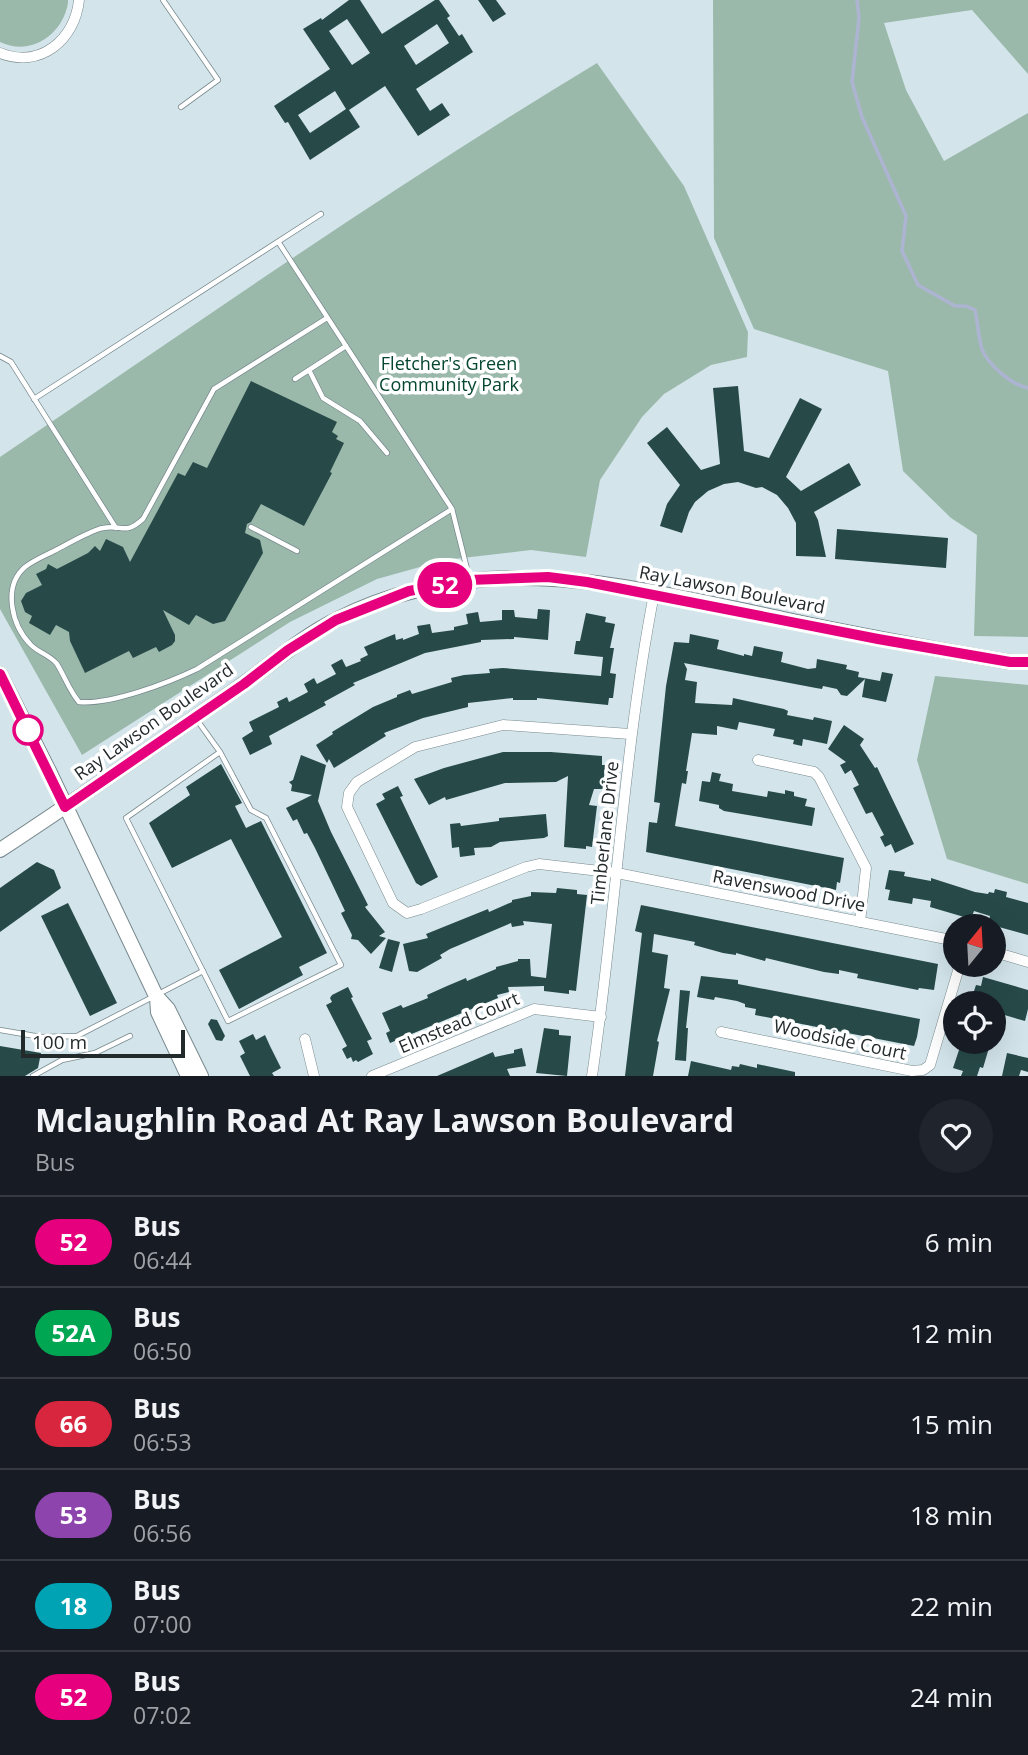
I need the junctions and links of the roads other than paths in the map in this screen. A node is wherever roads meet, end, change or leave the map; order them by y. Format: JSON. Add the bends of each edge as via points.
{"nodes":[{"id":1,"x":79,"y":0,"type":"edge"},
{"id":2,"x":163,"y":0,"type":"edge"},
{"id":3,"x":0,"y":53,"type":"edge"},
{"id":4,"x":181,"y":107,"type":"dead end"},
{"id":5,"x":321,"y":214,"type":"dead end"},
{"id":6,"x":279,"y":243,"type":"junction"},
{"id":7,"x":327,"y":318,"type":"junction"},
{"id":8,"x":346,"y":346,"type":"junction"},
{"id":9,"x":0,"y":356,"type":"edge"},
{"id":10,"x":309,"y":370,"type":"junction"},
{"id":11,"x":295,"y":379,"type":"dead end"},
{"id":12,"x":34,"y":399,"type":"junction"},
{"id":13,"x":387,"y":453,"type":"dead end"},
{"id":14,"x":452,"y":509,"type":"junction"},
{"id":15,"x":251,"y":527,"type":"dead end"},
{"id":16,"x":116,"y":529,"type":"junction"},
{"id":17,"x":298,"y":551,"type":"dead end"},
{"id":18,"x":469,"y":580,"type":"junction"},
{"id":19,"x":654,"y":594,"type":"junction"},
{"id":20,"x":1028,"y":662,"type":"edge"},
{"id":21,"x":0,"y":674,"type":"edge"},
{"id":22,"x":195,"y":718,"type":"junction"},
{"id":23,"x":630,"y":734,"type":"junction"},
{"id":24,"x":220,"y":752,"type":"junction"},
{"id":25,"x":758,"y":760,"type":"dead end"},
{"id":26,"x":65,"y":807,"type":"junction"},
{"id":27,"x":0,"y":850,"type":"edge"},
{"id":28,"x":617,"y":873,"type":"junction"},
{"id":29,"x":860,"y":922,"type":"junction"},
{"id":30,"x":943,"y":938,"type":"edge"},
{"id":31,"x":1006,"y":956,"type":"edge"},
{"id":32,"x":1028,"y":962,"type":"edge"},
{"id":33,"x":203,"y":971,"type":"junction"},
{"id":34,"x":956,"y":977,"type":"edge"},
{"id":35,"x":156,"y":996,"type":"junction"},
{"id":36,"x":601,"y":1017,"type":"junction"},
{"id":37,"x":0,"y":1030,"type":"edge"},
{"id":38,"x":721,"y":1032,"type":"dead end"},
{"id":39,"x":130,"y":1036,"type":"dead end"},
{"id":40,"x":305,"y":1039,"type":"dead end"},
{"id":41,"x":33,"y":1076,"type":"edge"},
{"id":42,"x":188,"y":1076,"type":"edge"},
{"id":43,"x":201,"y":1076,"type":"edge"},
{"id":44,"x":314,"y":1076,"type":"edge"},
{"id":45,"x":372,"y":1076,"type":"edge"},
{"id":46,"x":592,"y":1076,"type":"edge"}],
"edges":[{"from":1,"to":3,"type":"street","via":[[72,27],[53,48],[23,57]]},
{"from":2,"to":4,"type":"lane","via":[[218,80]]},
{"from":5,"to":6,"type":"lane"},
{"from":6,"to":7,"type":"lane"},
{"from":6,"to":12,"type":"lane"},
{"from":7,"to":8,"type":"lane"},
{"from":7,"to":16,"type":"lane","via":[[214,389],[143,519],[133,528]]},
{"from":8,"to":10,"type":"lane"},
{"from":8,"to":14,"type":"lane"},
{"from":9,"to":12,"type":"lane","via":[[11,362]]},
{"from":10,"to":11,"type":"lane"},
{"from":10,"to":13,"type":"lane","via":[[323,398],[360,421]]},
{"from":12,"to":16,"type":"lane"},
{"from":14,"to":16,"type":"lane","via":[[197,669],[94,703],[79,702],[56,663],[34,648],[16,623],[11,603],[14,584],[24,568],[39,558],[103,528]]},
{"from":14,"to":18,"type":"lane"},
{"from":15,"to":17,"type":"lane"},
{"from":18,"to":19,"type":"street","name":"Ray Lawson Boulevard","via":[[548,577]]},
{"from":18,"to":22,"type":"street","name":"Ray Lawson Boulevard","via":[[409,591],[336,620]]},
{"from":19,"to":20,"type":"street","name":"Ray Lawson Boulevard","via":[[878,639]]},
{"from":19,"to":23,"type":"street","name":"Timberlane Drive"},
{"from":21,"to":26,"type":"street"},
{"from":22,"to":24,"type":"lane"},
{"from":22,"to":26,"type":"street","name":"Ray Lawson Boulevard"},
{"from":23,"to":28,"type":"street","name":"Timberlane Drive"},
{"from":23,"to":28,"type":"street","name":"Ravenswood Drive","via":[[503,725],[415,747],[357,782],[347,807],[393,903],[407,912],[540,864]]},
{"from":24,"to":33,"type":"lane","via":[[126,818]]},
{"from":24,"to":33,"type":"lane","via":[[251,810],[267,818],[341,965],[228,1021]]},
{"from":25,"to":29,"type":"street","via":[[819,777],[866,868]]},
{"from":26,"to":27,"type":"street","name":"Ray Lawson Boulevard"},
{"from":26,"to":35,"type":"street"},
{"from":28,"to":29,"type":"street","name":"Ravenswood Drive"},
{"from":28,"to":36,"type":"street","name":"Timberlane Drive"},
{"from":29,"to":30,"type":"street","name":"Ravenswood Drive"},
{"from":31,"to":32,"type":"street"},
{"from":33,"to":35,"type":"lane"},
{"from":34,"to":38,"type":"street","name":"Woodside Court","via":[[930,1065],[923,1070]]},
{"from":35,"to":37,"type":"lane","via":[[77,1036],[41,1037]]},
{"from":35,"to":42,"type":"street","via":[[158,1012]]},
{"from":35,"to":43,"type":"street"},
{"from":36,"to":45,"type":"street","name":"Elmstead Court","via":[[534,1009]]},
{"from":36,"to":46,"type":"street","name":"Timberlane Drive"},
{"from":39,"to":41,"type":"lane","via":[[95,1053],[62,1060]]},
{"from":40,"to":44,"type":"street"}]}
